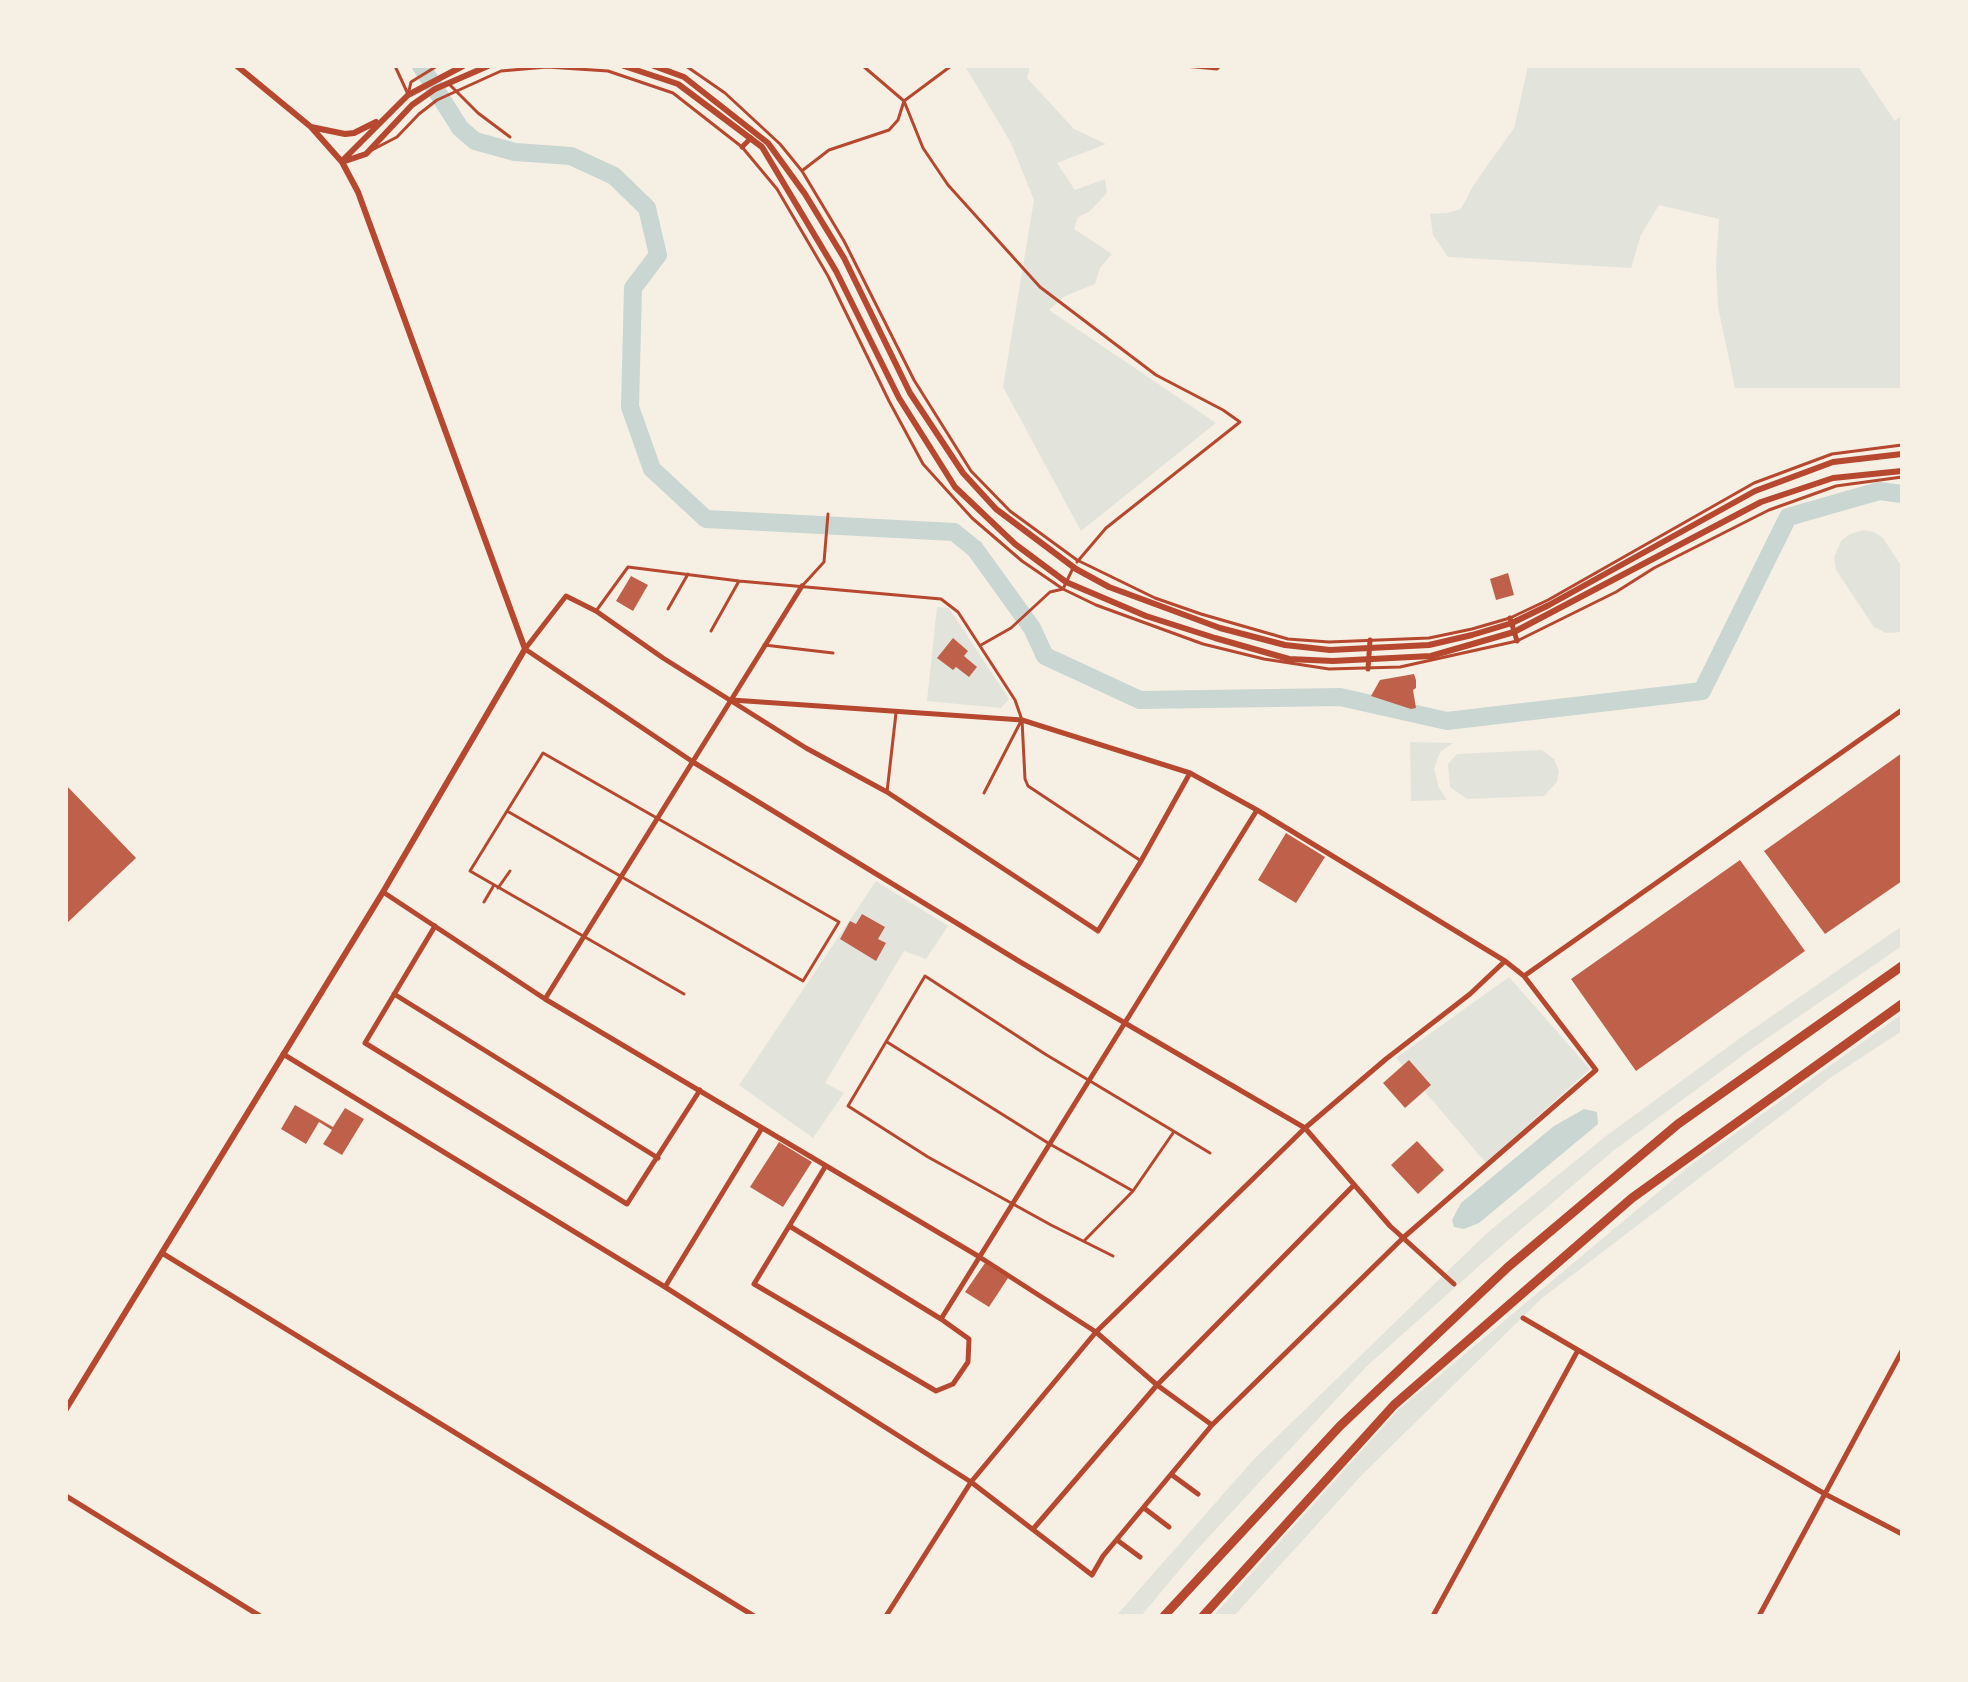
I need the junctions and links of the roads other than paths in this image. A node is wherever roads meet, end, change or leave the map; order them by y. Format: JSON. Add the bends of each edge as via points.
{"nodes":[{"id":1,"x":237,"y":66,"type":"edge"},
{"id":2,"x":395,"y":66,"type":"edge"},
{"id":3,"x":437,"y":66,"type":"edge"},
{"id":4,"x":463,"y":66,"type":"edge"},
{"id":5,"x":488,"y":66,"type":"edge"},
{"id":6,"x":624,"y":66,"type":"edge"},
{"id":7,"x":654,"y":66,"type":"edge"},
{"id":8,"x":686,"y":66,"type":"edge"},
{"id":9,"x":863,"y":66,"type":"edge"},
{"id":10,"x":951,"y":66,"type":"edge"},
{"id":11,"x":1184,"y":66,"type":"edge"},
{"id":12,"x":1220,"y":66,"type":"edge"},
{"id":13,"x":447,"y":84,"type":"junction"},
{"id":14,"x":455,"y":92,"type":"junction"},
{"id":15,"x":408,"y":95,"type":"junction"},
{"id":16,"x":904,"y":101,"type":"junction"},
{"id":17,"x":382,"y":118,"type":"junction"},
{"id":18,"x":311,"y":127,"type":"junction"},
{"id":19,"x":510,"y":137,"type":"dead end"},
{"id":20,"x":751,"y":138,"type":"junction"},
{"id":21,"x":742,"y":147,"type":"junction"},
{"id":22,"x":366,"y":154,"type":"junction"},
{"id":23,"x":342,"y":162,"type":"junction"},
{"id":24,"x":802,"y":171,"type":"junction"},
{"id":25,"x":836,"y":271,"type":"junction"},
{"id":26,"x":828,"y":276,"type":"junction"},
{"id":27,"x":948,"y":444,"type":"junction"},
{"id":28,"x":1902,"y":445,"type":"edge"},
{"id":29,"x":1902,"y":454,"type":"edge"},
{"id":30,"x":1902,"y":474,"type":"edge"},
{"id":31,"x":828,"y":514,"type":"dead end"},
{"id":32,"x":1077,"y":560,"type":"junction"},
{"id":33,"x":1074,"y":568,"type":"junction"},
{"id":34,"x":688,"y":574,"type":"junction"},
{"id":35,"x":739,"y":581,"type":"junction"},
{"id":36,"x":802,"y":586,"type":"junction"},
{"id":37,"x":1065,"y":586,"type":"junction"},
{"id":38,"x":668,"y":609,"type":"dead end"},
{"id":39,"x":596,"y":611,"type":"junction"},
{"id":40,"x":1511,"y":620,"type":"junction"},
{"id":41,"x":711,"y":631,"type":"dead end"},
{"id":42,"x":1514,"y":632,"type":"junction"},
{"id":43,"x":1517,"y":641,"type":"junction"},
{"id":44,"x":1370,"y":644,"type":"junction"},
{"id":45,"x":764,"y":645,"type":"junction"},
{"id":46,"x":981,"y":645,"type":"junction"},
{"id":47,"x":525,"y":649,"type":"junction"},
{"id":48,"x":833,"y":653,"type":"dead end"},
{"id":49,"x":1368,"y":660,"type":"junction"},
{"id":50,"x":1368,"y":669,"type":"junction"},
{"id":51,"x":732,"y":700,"type":"junction"},
{"id":52,"x":896,"y":710,"type":"junction"},
{"id":53,"x":1902,"y":710,"type":"edge"},
{"id":54,"x":1022,"y":720,"type":"junction"},
{"id":55,"x":693,"y":762,"type":"junction"},
{"id":56,"x":1190,"y":773,"type":"junction"},
{"id":57,"x":887,"y":792,"type":"junction"},
{"id":58,"x":984,"y":793,"type":"dead end"},
{"id":59,"x":1257,"y":810,"type":"junction"},
{"id":60,"x":507,"y":811,"type":"junction"},
{"id":61,"x":658,"y":819,"type":"junction"},
{"id":62,"x":1141,"y":861,"type":"junction"},
{"id":63,"x":510,"y":871,"type":"dead end"},
{"id":64,"x":622,"y":876,"type":"junction"},
{"id":65,"x":496,"y":886,"type":"junction"},
{"id":66,"x":383,"y":892,"type":"junction"},
{"id":67,"x":484,"y":902,"type":"dead end"},
{"id":68,"x":435,"y":926,"type":"junction"},
{"id":69,"x":583,"y":938,"type":"junction"},
{"id":70,"x":1505,"y":961,"type":"junction"},
{"id":71,"x":1902,"y":966,"type":"edge"},
{"id":72,"x":1524,"y":976,"type":"junction"},
{"id":73,"x":394,"y":994,"type":"junction"},
{"id":74,"x":684,"y":994,"type":"dead end"},
{"id":75,"x":545,"y":999,"type":"junction"},
{"id":76,"x":1902,"y":1004,"type":"edge"},
{"id":77,"x":1124,"y":1021,"type":"junction"},
{"id":78,"x":886,"y":1042,"type":"junction"},
{"id":79,"x":283,"y":1054,"type":"junction"},
{"id":80,"x":1089,"y":1079,"type":"junction"},
{"id":81,"x":700,"y":1090,"type":"junction"},
{"id":82,"x":762,"y":1128,"type":"junction"},
{"id":83,"x":1305,"y":1128,"type":"junction"},
{"id":84,"x":1174,"y":1132,"type":"junction"},
{"id":85,"x":1048,"y":1143,"type":"junction"},
{"id":86,"x":1210,"y":1153,"type":"dead end"},
{"id":87,"x":658,"y":1158,"type":"junction"},
{"id":88,"x":825,"y":1167,"type":"junction"},
{"id":89,"x":1354,"y":1185,"type":"junction"},
{"id":90,"x":1133,"y":1191,"type":"junction"},
{"id":91,"x":1014,"y":1204,"type":"junction"},
{"id":92,"x":791,"y":1227,"type":"junction"},
{"id":93,"x":1404,"y":1237,"type":"junction"},
{"id":94,"x":1084,"y":1241,"type":"junction"},
{"id":95,"x":162,"y":1253,"type":"junction"},
{"id":96,"x":978,"y":1256,"type":"junction"},
{"id":97,"x":1113,"y":1256,"type":"dead end"},
{"id":98,"x":1454,"y":1284,"type":"dead end"},
{"id":99,"x":665,"y":1287,"type":"junction"},
{"id":100,"x":1523,"y":1318,"type":"dead end"},
{"id":101,"x":941,"y":1319,"type":"junction"},
{"id":102,"x":1096,"y":1332,"type":"junction"},
{"id":103,"x":1902,"y":1351,"type":"edge"},
{"id":104,"x":1577,"y":1352,"type":"junction"},
{"id":105,"x":1157,"y":1385,"type":"junction"},
{"id":106,"x":66,"y":1409,"type":"edge"},
{"id":107,"x":1212,"y":1425,"type":"junction"},
{"id":108,"x":1172,"y":1475,"type":"junction"},
{"id":109,"x":971,"y":1482,"type":"junction"},
{"id":110,"x":1198,"y":1494,"type":"dead end"},
{"id":111,"x":1825,"y":1494,"type":"junction"},
{"id":112,"x":66,"y":1496,"type":"edge"},
{"id":113,"x":1144,"y":1508,"type":"junction"},
{"id":114,"x":1169,"y":1527,"type":"dead end"},
{"id":115,"x":1034,"y":1528,"type":"junction"},
{"id":116,"x":1902,"y":1534,"type":"edge"},
{"id":117,"x":1117,"y":1540,"type":"junction"},
{"id":118,"x":1140,"y":1557,"type":"dead end"},
{"id":119,"x":260,"y":1616,"type":"edge"},
{"id":120,"x":754,"y":1616,"type":"edge"},
{"id":121,"x":886,"y":1616,"type":"edge"},
{"id":122,"x":1164,"y":1616,"type":"edge"},
{"id":123,"x":1203,"y":1616,"type":"edge"},
{"id":124,"x":1433,"y":1616,"type":"edge"},
{"id":125,"x":1759,"y":1616,"type":"edge"}],
"edges":[{"from":1,"to":18,"type":"street"},
{"from":2,"to":15,"type":"lane"},
{"from":3,"to":15,"type":"lane","via":[[411,82]]},
{"from":4,"to":15,"type":"street"},
{"from":5,"to":13,"type":"street"},
{"from":6,"to":20,"type":"street","via":[[678,84]]},
{"from":7,"to":27,"type":"street","via":[[684,77],[768,143],[844,258],[910,393]]},
{"from":8,"to":24,"type":"lane","via":[[725,93]]},
{"from":9,"to":16,"type":"lane"},
{"from":10,"to":16,"type":"lane"},
{"from":11,"to":12,"type":"lane"},
{"from":13,"to":14,"type":"lane"},
{"from":13,"to":22,"type":"street","via":[[412,105]]},
{"from":14,"to":19,"type":"lane"},
{"from":14,"to":21,"type":"lane","via":[[501,71],[608,71],[673,93]]},
{"from":14,"to":22,"type":"lane"},
{"from":15,"to":17,"type":"street"},
{"from":16,"to":24,"type":"lane","via":[[889,130],[829,150]]},
{"from":16,"to":32,"type":"lane","via":[[923,148],[948,185],[1040,287],[1156,375],[1240,422],[1106,528]]},
{"from":17,"to":18,"type":"street","via":[[354,133]]},
{"from":17,"to":23,"type":"street"},
{"from":18,"to":23,"type":"street"},
{"from":20,"to":21,"type":"street"},
{"from":20,"to":25,"type":"street","via":[[785,182]]},
{"from":21,"to":26,"type":"lane","via":[[777,189]]},
{"from":22,"to":23,"type":"street"},
{"from":23,"to":47,"type":"street","via":[[358,192]]},
{"from":24,"to":27,"type":"lane","via":[[844,241]]},
{"from":25,"to":26,"type":"street"},
{"from":25,"to":37,"type":"street","via":[[899,398],[955,487]]},
{"from":26,"to":37,"type":"lane","via":[[923,464],[1000,543]]},
{"from":27,"to":32,"type":"lane","via":[[1010,511]]},
{"from":27,"to":33,"type":"street","via":[[963,473],[996,509]]},
{"from":28,"to":40,"type":"lane","via":[[1832,454],[1754,483]]},
{"from":29,"to":40,"type":"street","via":[[1833,462],[1755,491]]},
{"from":30,"to":42,"type":"street","via":[[1833,478],[1761,502]]},
{"from":30,"to":43,"type":"lane","via":[[1836,486],[1769,510]]},
{"from":31,"to":36,"type":"lane","via":[[824,562]]},
{"from":32,"to":33,"type":"lane"},
{"from":32,"to":44,"type":"lane","via":[[1155,598],[1288,639]]},
{"from":33,"to":37,"type":"lane"},
{"from":33,"to":44,"type":"street","via":[[1122,593],[1285,645],[1330,650]]},
{"from":34,"to":35,"type":"lane"},
{"from":34,"to":38,"type":"lane"},
{"from":34,"to":39,"type":"lane","via":[[628,567]]},
{"from":35,"to":36,"type":"lane"},
{"from":35,"to":41,"type":"lane"},
{"from":36,"to":45,"type":"street"},
{"from":36,"to":46,"type":"lane","via":[[941,599],[958,612]]},
{"from":37,"to":46,"type":"lane"},
{"from":37,"to":49,"type":"street","via":[[1289,659]]},
{"from":37,"to":50,"type":"lane","via":[[1096,605],[1203,644],[1289,664]]},
{"from":39,"to":47,"type":"street","via":[[566,596]]},
{"from":39,"to":51,"type":"street"},
{"from":40,"to":42,"type":"street"},
{"from":40,"to":44,"type":"street","via":[[1429,645]]},
{"from":42,"to":43,"type":"street"},
{"from":42,"to":49,"type":"street","via":[[1431,656]]},
{"from":43,"to":50,"type":"lane","via":[[1434,661]]},
{"from":44,"to":49,"type":"street"},
{"from":45,"to":48,"type":"lane"},
{"from":45,"to":51,"type":"street"},
{"from":46,"to":54,"type":"lane"},
{"from":47,"to":55,"type":"street"},
{"from":47,"to":66,"type":"street"},
{"from":49,"to":50,"type":"street"},
{"from":51,"to":52,"type":"street"},
{"from":51,"to":55,"type":"street"},
{"from":51,"to":57,"type":"street"},
{"from":52,"to":54,"type":"street"},
{"from":52,"to":57,"type":"lane"},
{"from":53,"to":72,"type":"street"},
{"from":54,"to":56,"type":"street"},
{"from":54,"to":58,"type":"lane"},
{"from":54,"to":62,"type":"lane","via":[[1028,786]]},
{"from":55,"to":61,"type":"street"},
{"from":55,"to":77,"type":"street"},
{"from":56,"to":59,"type":"street"},
{"from":56,"to":62,"type":"street"},
{"from":57,"to":62,"type":"street","via":[[1098,931]]},
{"from":59,"to":70,"type":"street"},
{"from":59,"to":77,"type":"street"},
{"from":60,"to":61,"type":"lane","via":[[543,753]]},
{"from":60,"to":64,"type":"lane"},
{"from":60,"to":65,"type":"lane","via":[[470,871]]},
{"from":61,"to":64,"type":"street"},
{"from":61,"to":64,"type":"lane","via":[[839,922],[803,981]]},
{"from":63,"to":65,"type":"lane"},
{"from":64,"to":69,"type":"street"},
{"from":65,"to":67,"type":"lane"},
{"from":65,"to":69,"type":"lane"},
{"from":66,"to":68,"type":"street"},
{"from":66,"to":79,"type":"street"},
{"from":68,"to":73,"type":"street"},
{"from":68,"to":75,"type":"street"},
{"from":69,"to":74,"type":"lane"},
{"from":69,"to":75,"type":"street"},
{"from":70,"to":72,"type":"street"},
{"from":70,"to":83,"type":"street"},
{"from":71,"to":122,"type":"highway","via":[[1678,1124],[1508,1267],[1340,1426]]},
{"from":72,"to":93,"type":"street","via":[[1596,1070]]},
{"from":73,"to":87,"type":"street"},
{"from":73,"to":87,"type":"street","via":[[365,1043],[627,1204]]},
{"from":75,"to":81,"type":"street"},
{"from":76,"to":123,"type":"highway","via":[[1632,1198],[1394,1405]]},
{"from":77,"to":80,"type":"street"},
{"from":77,"to":83,"type":"street"},
{"from":78,"to":80,"type":"lane","via":[[925,976]]},
{"from":78,"to":85,"type":"lane"},
{"from":78,"to":91,"type":"lane","via":[[848,1106]]},
{"from":79,"to":95,"type":"street"},
{"from":79,"to":99,"type":"street"},
{"from":80,"to":84,"type":"lane"},
{"from":80,"to":85,"type":"street"},
{"from":81,"to":82,"type":"street"},
{"from":81,"to":87,"type":"street"},
{"from":82,"to":88,"type":"street"},
{"from":82,"to":99,"type":"street"},
{"from":83,"to":89,"type":"street"},
{"from":83,"to":102,"type":"street"},
{"from":84,"to":86,"type":"lane"},
{"from":84,"to":90,"type":"lane"},
{"from":85,"to":90,"type":"lane"},
{"from":85,"to":91,"type":"street"},
{"from":88,"to":92,"type":"street"},
{"from":88,"to":96,"type":"street"},
{"from":89,"to":93,"type":"street"},
{"from":89,"to":105,"type":"street"},
{"from":90,"to":94,"type":"lane"},
{"from":91,"to":94,"type":"lane"},
{"from":91,"to":96,"type":"street"},
{"from":92,"to":101,"type":"street"},
{"from":92,"to":101,"type":"street","via":[[754,1284],[936,1391],[953,1384],[968,1362],[969,1339]]},
{"from":93,"to":98,"type":"street"},
{"from":93,"to":107,"type":"street"},
{"from":94,"to":97,"type":"lane"},
{"from":95,"to":106,"type":"street"},
{"from":95,"to":120,"type":"street"},
{"from":96,"to":101,"type":"street"},
{"from":96,"to":102,"type":"street"},
{"from":99,"to":109,"type":"street"},
{"from":100,"to":104,"type":"street"},
{"from":102,"to":105,"type":"street"},
{"from":102,"to":109,"type":"street"},
{"from":103,"to":111,"type":"street"},
{"from":104,"to":111,"type":"street"},
{"from":104,"to":124,"type":"street"},
{"from":105,"to":107,"type":"street"},
{"from":105,"to":115,"type":"street"},
{"from":107,"to":108,"type":"street"},
{"from":108,"to":110,"type":"street"},
{"from":108,"to":113,"type":"street"},
{"from":109,"to":115,"type":"street"},
{"from":109,"to":121,"type":"street"},
{"from":111,"to":116,"type":"street"},
{"from":111,"to":125,"type":"street"},
{"from":112,"to":119,"type":"street"},
{"from":113,"to":114,"type":"street"},
{"from":113,"to":117,"type":"street"},
{"from":115,"to":117,"type":"street","via":[[1092,1575]]},
{"from":117,"to":118,"type":"street"}]}
